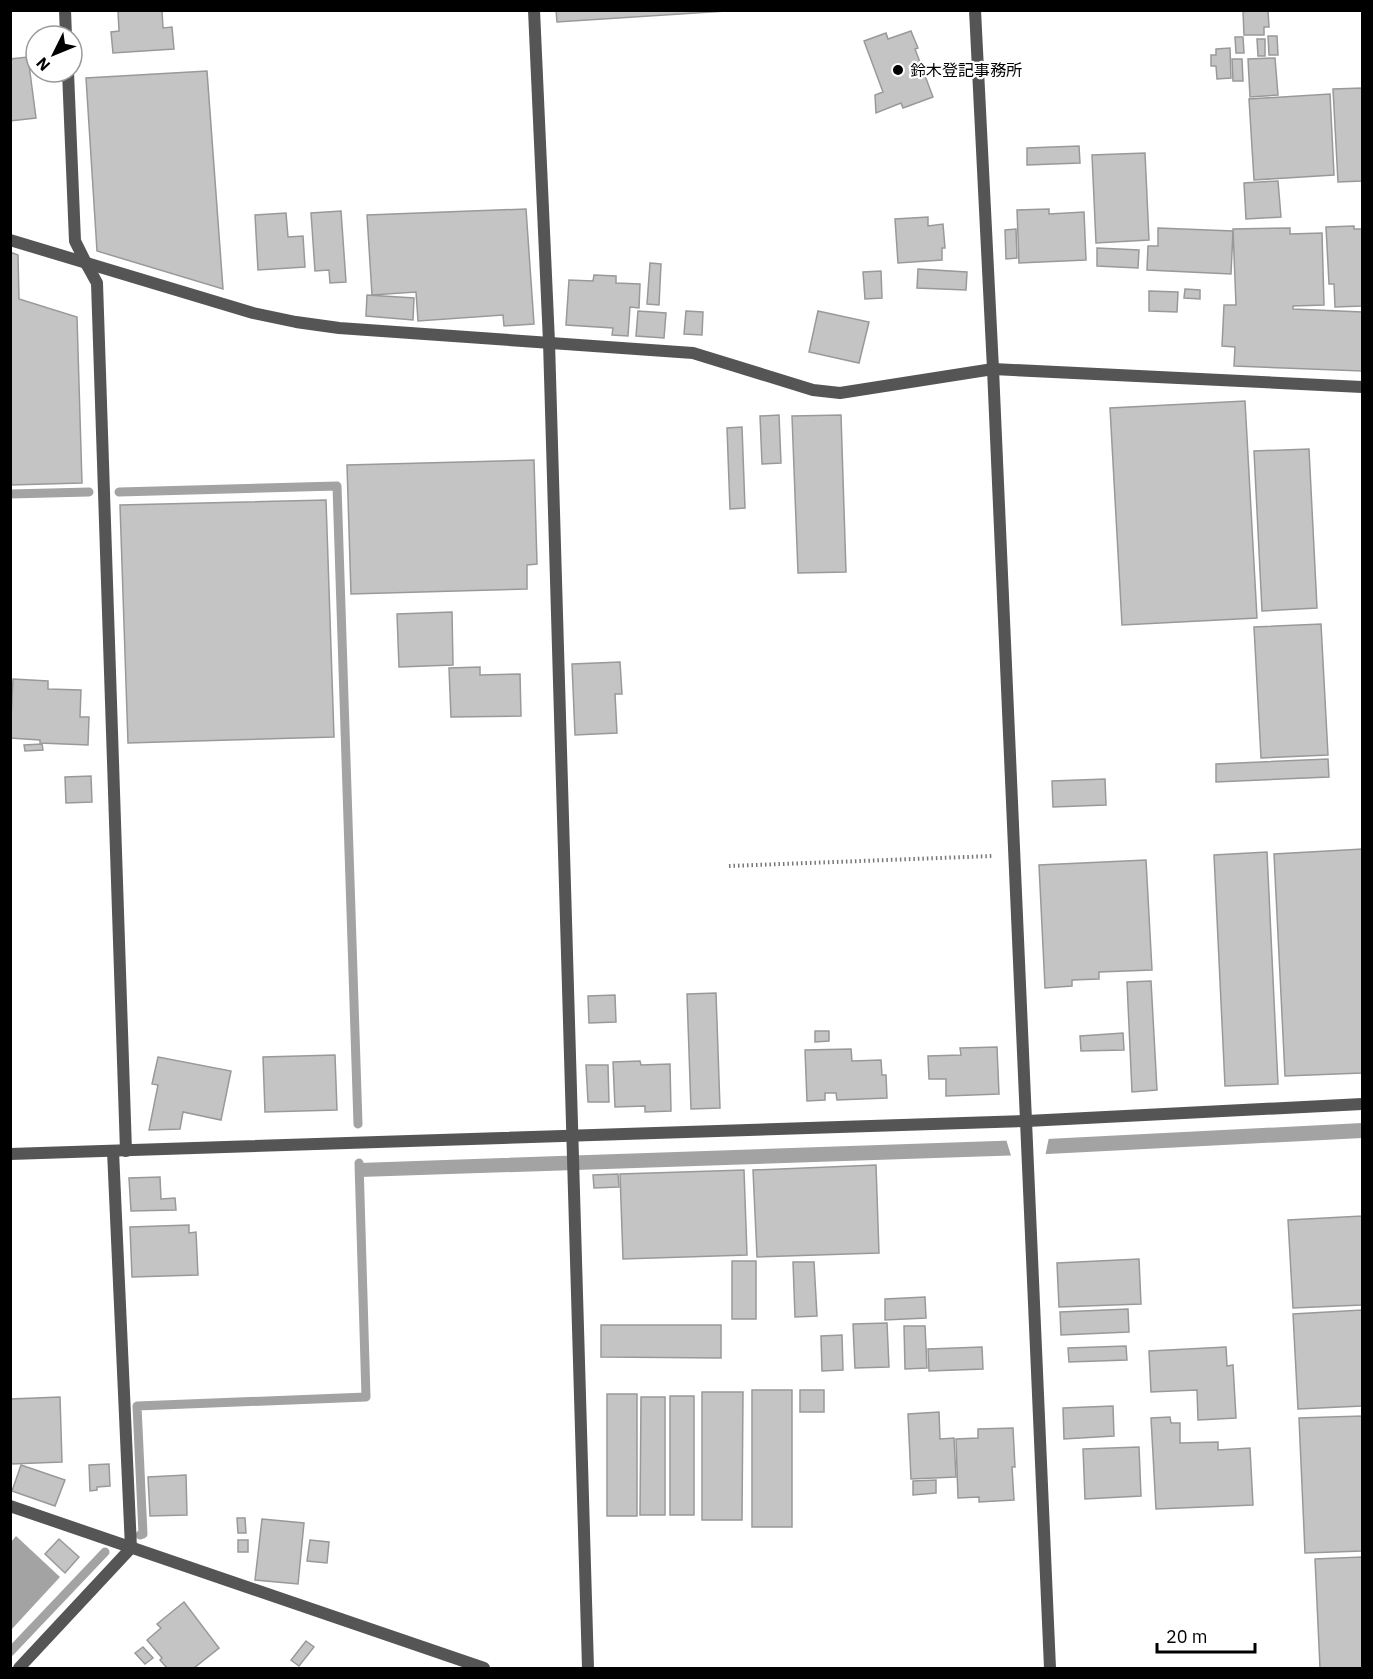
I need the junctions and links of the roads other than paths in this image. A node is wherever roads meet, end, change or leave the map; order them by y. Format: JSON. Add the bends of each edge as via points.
{"nodes":[{"id":1,"x":534,"y":10,"type":"edge"},
{"id":2,"x":975,"y":10,"type":"edge"},
{"id":3,"x":68,"y":84,"type":"edge"},
{"id":4,"x":10,"y":240,"type":"edge"},
{"id":5,"x":86,"y":263,"type":"junction"},
{"id":6,"x":549,"y":342,"type":"junction"},
{"id":7,"x":993,"y":369,"type":"junction"},
{"id":8,"x":1362,"y":387,"type":"edge"},
{"id":9,"x":1362,"y":1104,"type":"edge"},
{"id":10,"x":1027,"y":1127,"type":"junction"},
{"id":11,"x":573,"y":1136,"type":"junction"},
{"id":12,"x":119,"y":1151,"type":"junction"},
{"id":13,"x":10,"y":1155,"type":"edge"},
{"id":14,"x":10,"y":1506,"type":"edge"},
{"id":15,"x":131,"y":1548,"type":"junction"},
{"id":16,"x":19,"y":1668,"type":"edge"},
{"id":17,"x":484,"y":1668,"type":"edge"},
{"id":18,"x":588,"y":1668,"type":"edge"},
{"id":19,"x":1050,"y":1668,"type":"edge"}],
"edges":[{"from":1,"to":6,"type":"street"},
{"from":2,"to":7,"type":"street"},
{"from":3,"to":5,"type":"street","via":[[75,242]]},
{"from":4,"to":5,"type":"street"},
{"from":5,"to":6,"type":"street","via":[[296,322]]},
{"from":5,"to":12,"type":"street","via":[[98,283]]},
{"from":6,"to":7,"type":"street","via":[[693,353],[813,390],[840,393]]},
{"from":6,"to":11,"type":"street"},
{"from":7,"to":8,"type":"street"},
{"from":7,"to":10,"type":"street"},
{"from":9,"to":10,"type":"street"},
{"from":10,"to":11,"type":"street"},
{"from":10,"to":19,"type":"street"},
{"from":11,"to":12,"type":"street"},
{"from":11,"to":18,"type":"street"},
{"from":12,"to":13,"type":"street"},
{"from":12,"to":15,"type":"street"},
{"from":14,"to":15,"type":"street"},
{"from":15,"to":16,"type":"street"},
{"from":15,"to":17,"type":"street"}]}
